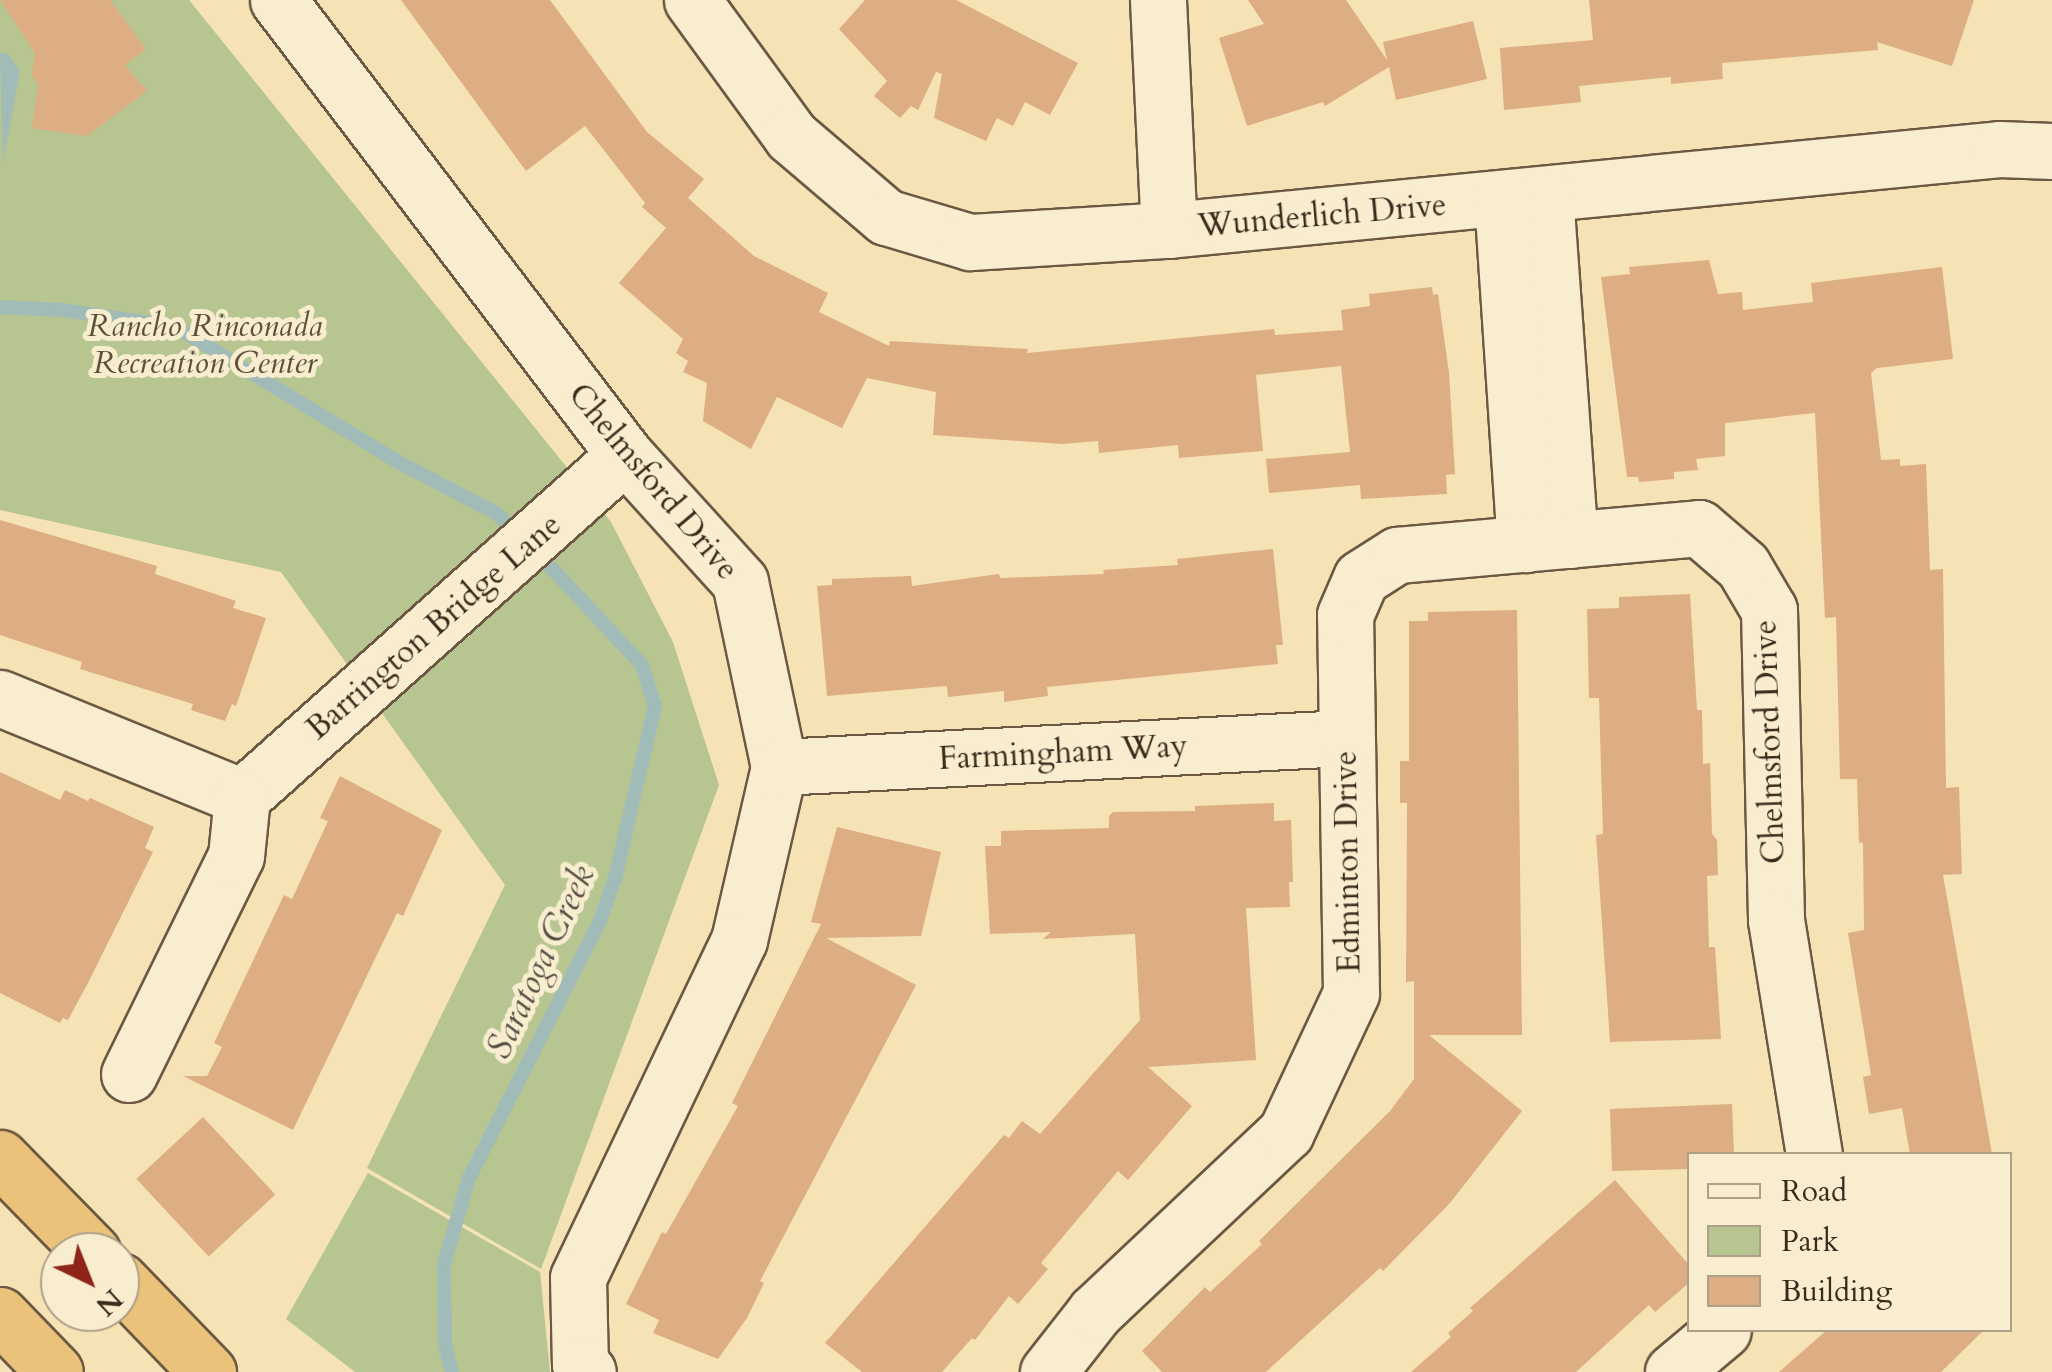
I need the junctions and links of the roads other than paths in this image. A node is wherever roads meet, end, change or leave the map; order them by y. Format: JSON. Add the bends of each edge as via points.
{"nodes":[{"id":1,"x":278,"y":0,"type":"edge"},
{"id":2,"x":692,"y":0,"type":"edge"},
{"id":3,"x":1158,"y":0,"type":"edge"},
{"id":4,"x":2052,"y":150,"type":"edge"},
{"id":5,"x":1524,"y":197,"type":"junction"},
{"id":6,"x":1170,"y":230,"type":"junction"},
{"id":7,"x":608,"y":472,"type":"junction"},
{"id":8,"x":1548,"y":542,"type":"junction"},
{"id":9,"x":0,"y":698,"type":"edge"},
{"id":10,"x":1346,"y":738,"type":"junction"},
{"id":11,"x":780,"y":767,"type":"junction"},
{"id":12,"x":242,"y":797,"type":"junction"},
{"id":13,"x":129,"y":1074,"type":"dead end"},
{"id":14,"x":1814,"y":1152,"type":"edge"},
{"id":15,"x":0,"y":1158,"type":"edge"},
{"id":16,"x":72,"y":1232,"type":"edge"},
{"id":17,"x":140,"y":1302,"type":"edge"},
{"id":18,"x":0,"y":1315,"type":"edge"},
{"id":19,"x":1720,"y":1332,"type":"edge"},
{"id":20,"x":46,"y":1367,"type":"edge"},
{"id":21,"x":208,"y":1372,"type":"edge"},
{"id":22,"x":588,"y":1372,"type":"edge"},
{"id":23,"x":1048,"y":1372,"type":"edge"},
{"id":24,"x":1673,"y":1372,"type":"edge"}],
"edges":[{"from":1,"to":7,"type":"street","name":"Chelmsford Drive"},
{"from":2,"to":6,"type":"street","name":"Wunderlich Drive","via":[[791,136],[886,216],[970,242]]},
{"from":3,"to":6,"type":"street"},
{"from":4,"to":5,"type":"street","name":"Wunderlich Drive","via":[[1999,149]]},
{"from":5,"to":6,"type":"street","name":"Wunderlich Drive"},
{"from":5,"to":8,"type":"street"},
{"from":7,"to":11,"type":"street","name":"Chelmsford Drive","via":[[740,582]]},
{"from":7,"to":12,"type":"street","name":"Barrington Bridge Lane"},
{"from":8,"to":10,"type":"street","name":"Edminton Drive","via":[[1396,555],[1362,578],[1344,616]]},
{"from":8,"to":14,"type":"street","name":"Chelmsford Drive","via":[[1699,528],[1742,566],[1769,610],[1776,920]]},
{"from":9,"to":12,"type":"street"},
{"from":10,"to":11,"type":"street","name":"Farmingham Way"},
{"from":10,"to":23,"type":"street","name":"Edminton Drive","via":[[1350,993],[1286,1132],[1095,1312]]},
{"from":11,"to":22,"type":"street","name":"Chelmsford Drive","via":[[739,940],[578,1278],[580,1364]]},
{"from":12,"to":13,"type":"street","via":[[236,856]]},
{"from":15,"to":16,"type":"highway"},
{"from":17,"to":21,"type":"highway"},
{"from":18,"to":20,"type":"highway"},
{"from":19,"to":24,"type":"street"}]}
